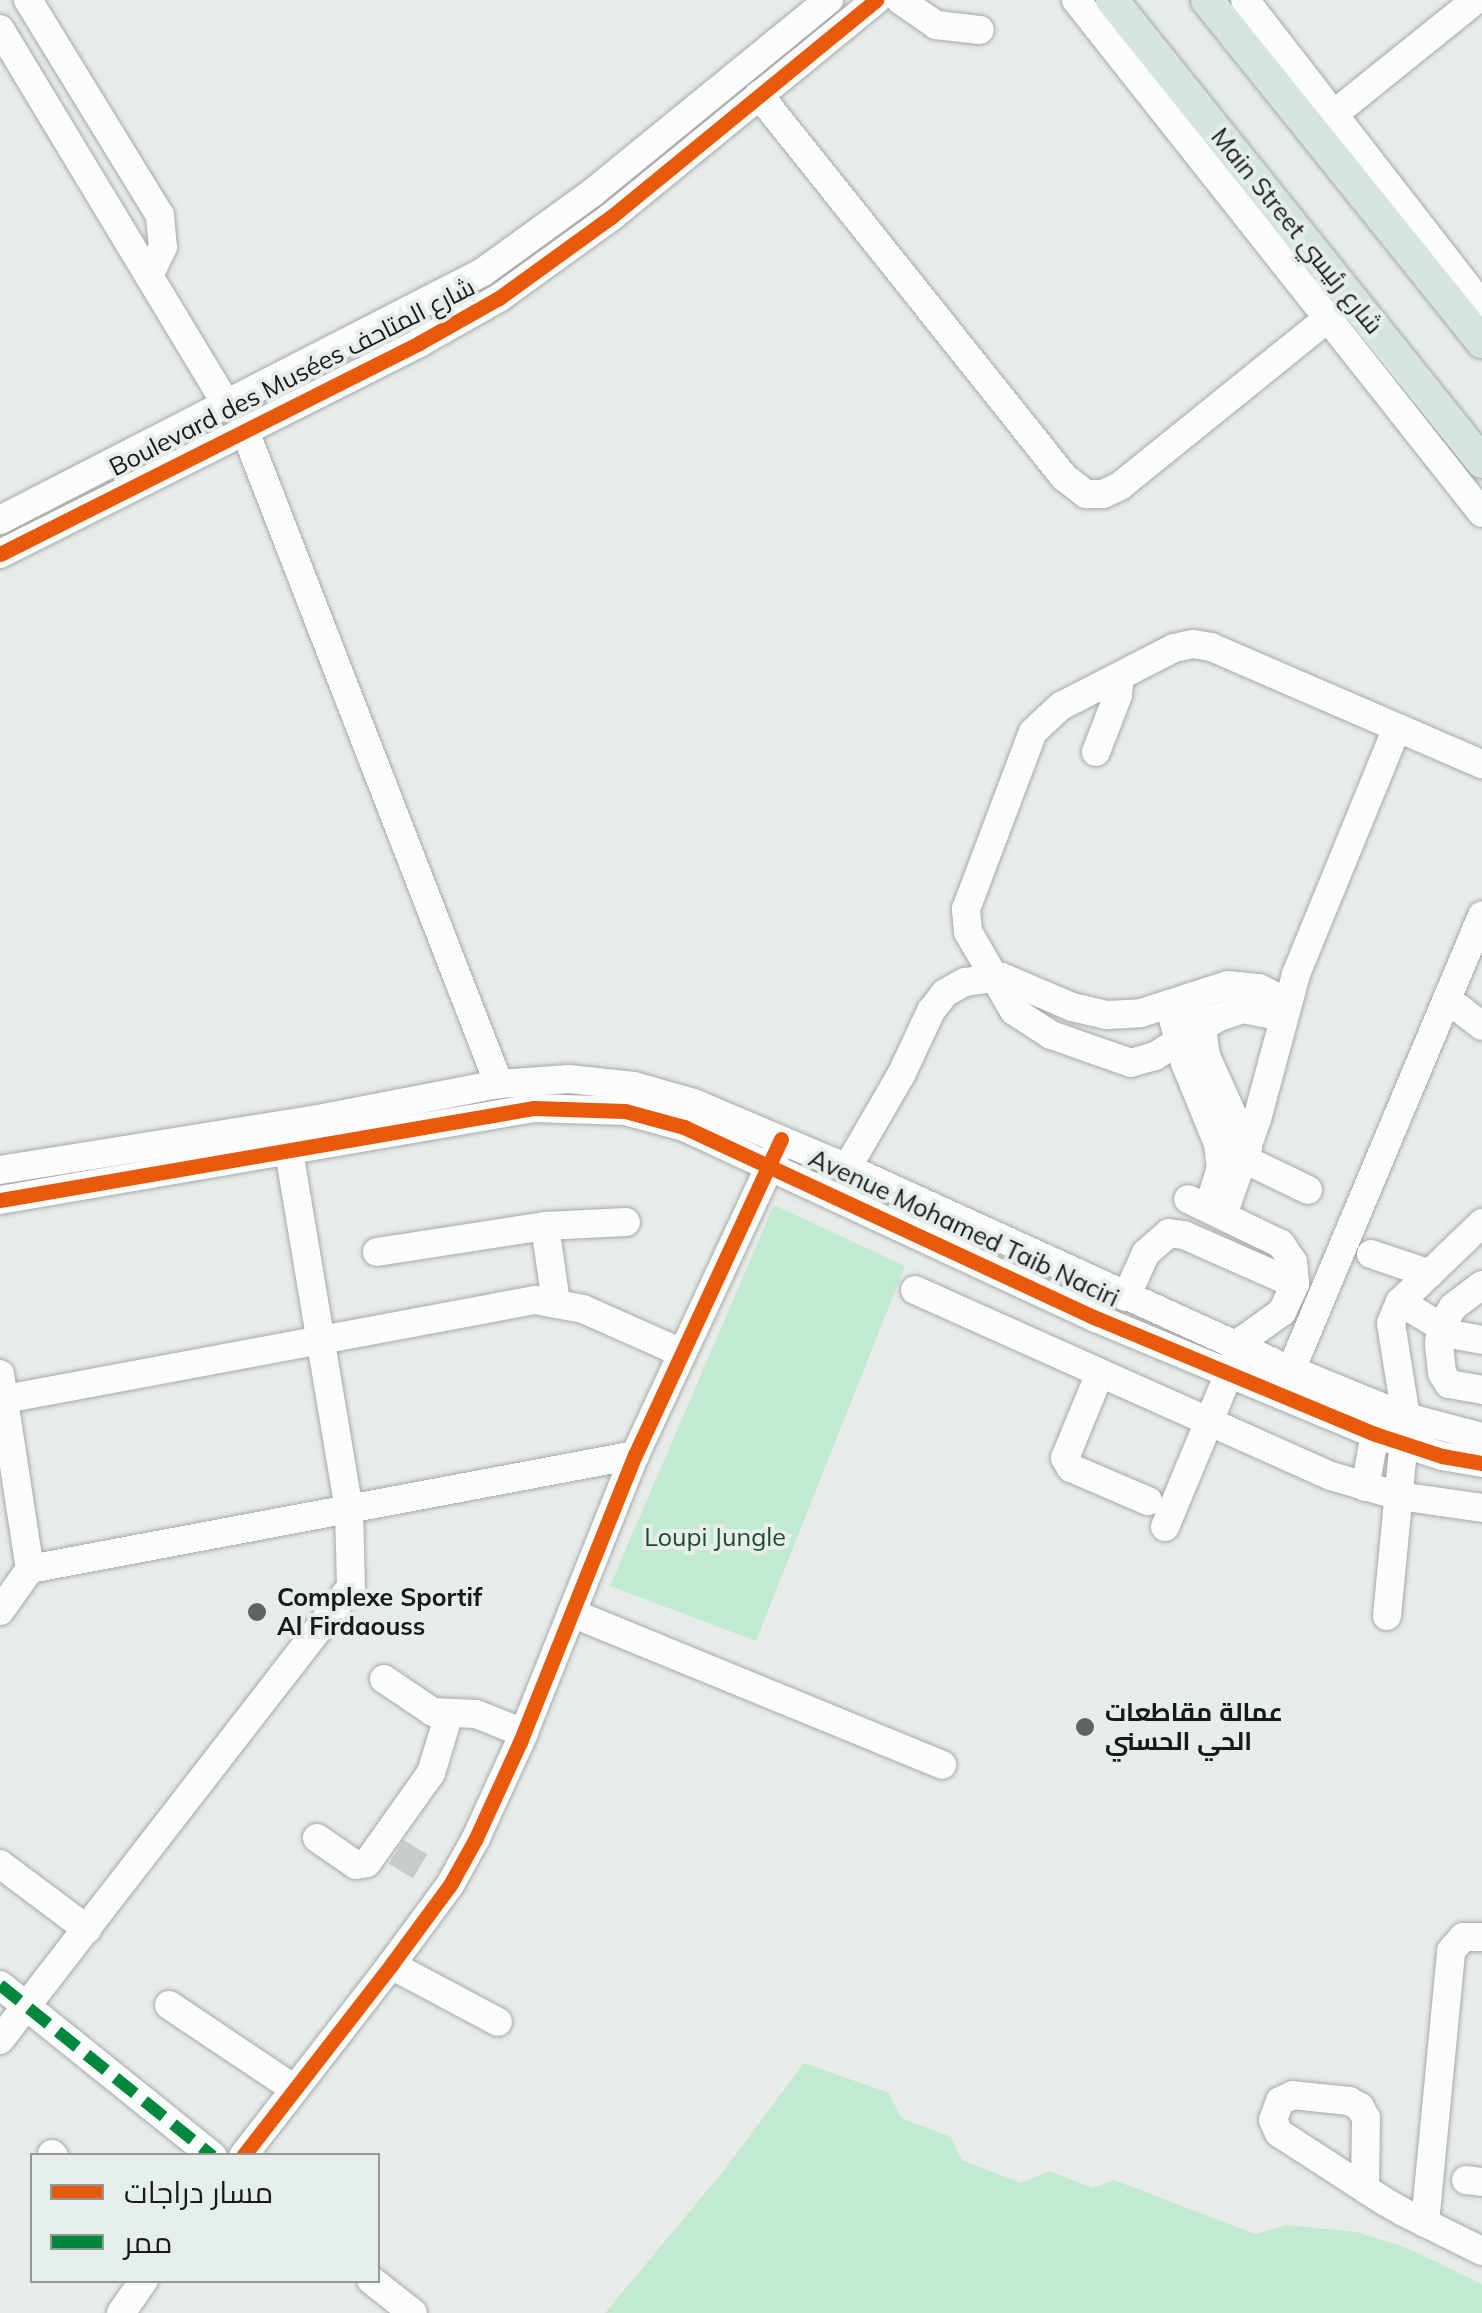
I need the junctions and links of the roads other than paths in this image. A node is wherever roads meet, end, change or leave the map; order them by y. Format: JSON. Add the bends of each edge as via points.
{"nodes":[{"id":1,"x":28,"y":0,"type":"edge"},
{"id":2,"x":830,"y":0,"type":"edge"},
{"id":3,"x":876,"y":0,"type":"edge"},
{"id":4,"x":900,"y":0,"type":"edge"},
{"id":5,"x":1076,"y":0,"type":"edge"},
{"id":6,"x":1112,"y":0,"type":"edge"},
{"id":7,"x":1207,"y":0,"type":"edge"},
{"id":8,"x":1244,"y":0,"type":"edge"},
{"id":9,"x":1476,"y":0,"type":"edge"},
{"id":10,"x":0,"y":29,"type":"edge"},
{"id":11,"x":980,"y":30,"type":"dead end"},
{"id":12,"x":8,"y":62,"type":"edge"},
{"id":13,"x":759,"y":95,"type":"junction"},
{"id":14,"x":1334,"y":114,"type":"junction"},
{"id":15,"x":149,"y":276,"type":"junction"},
{"id":16,"x":1482,"y":306,"type":"edge"},
{"id":17,"x":1327,"y":319,"type":"junction"},
{"id":18,"x":1482,"y":342,"type":"edge"},
{"id":19,"x":227,"y":406,"type":"junction"},
{"id":20,"x":246,"y":431,"type":"junction"},
{"id":21,"x":1482,"y":462,"type":"edge"},
{"id":22,"x":1482,"y":514,"type":"edge"},
{"id":23,"x":0,"y":520,"type":"edge"},
{"id":24,"x":0,"y":554,"type":"edge"},
{"id":25,"x":1120,"y":676,"type":"junction"},
{"id":26,"x":1397,"y":728,"type":"junction"},
{"id":27,"x":1096,"y":752,"type":"dead end"},
{"id":28,"x":1482,"y":764,"type":"edge"},
{"id":29,"x":1482,"y":915,"type":"edge"},
{"id":30,"x":990,"y":976,"type":"junction"},
{"id":31,"x":1198,"y":993,"type":"junction"},
{"id":32,"x":1447,"y":999,"type":"junction"},
{"id":33,"x":1169,"y":1004,"type":"junction"},
{"id":34,"x":1285,"y":1009,"type":"junction"},
{"id":35,"x":1482,"y":1026,"type":"edge"},
{"id":36,"x":1190,"y":1036,"type":"junction"},
{"id":37,"x":499,"y":1084,"type":"junction"},
{"id":38,"x":782,"y":1140,"type":"junction"},
{"id":39,"x":289,"y":1151,"type":"junction"},
{"id":40,"x":1246,"y":1154,"type":"junction"},
{"id":41,"x":770,"y":1166,"type":"junction"},
{"id":42,"x":847,"y":1168,"type":"junction"},
{"id":43,"x":0,"y":1170,"type":"edge"},
{"id":44,"x":1308,"y":1190,"type":"dead end"},
{"id":45,"x":0,"y":1200,"type":"edge"},
{"id":46,"x":1206,"y":1208,"type":"junction"},
{"id":47,"x":626,"y":1222,"type":"dead end"},
{"id":48,"x":1482,"y":1223,"type":"edge"},
{"id":49,"x":545,"y":1226,"type":"junction"},
{"id":50,"x":377,"y":1252,"type":"dead end"},
{"id":51,"x":1372,"y":1254,"type":"dead end"},
{"id":52,"x":1430,"y":1274,"type":"junction"},
{"id":53,"x":1295,"y":1284,"type":"junction"},
{"id":54,"x":1482,"y":1286,"type":"edge"},
{"id":55,"x":915,"y":1290,"type":"dead end"},
{"id":56,"x":1126,"y":1297,"type":"junction"},
{"id":57,"x":556,"y":1302,"type":"junction"},
{"id":58,"x":1400,"y":1302,"type":"junction"},
{"id":59,"x":1441,"y":1327,"type":"junction"},
{"id":60,"x":1482,"y":1340,"type":"edge"},
{"id":61,"x":320,"y":1342,"type":"junction"},
{"id":62,"x":680,"y":1352,"type":"junction"},
{"id":63,"x":1235,"y":1361,"type":"junction"},
{"id":64,"x":1291,"y":1370,"type":"junction"},
{"id":65,"x":1100,"y":1373,"type":"junction"},
{"id":66,"x":1482,"y":1390,"type":"edge"},
{"id":67,"x":1,"y":1391,"type":"edge"},
{"id":68,"x":1209,"y":1422,"type":"junction"},
{"id":69,"x":1405,"y":1431,"type":"junction"},
{"id":70,"x":1376,"y":1434,"type":"junction"},
{"id":71,"x":1482,"y":1437,"type":"edge"},
{"id":72,"x":635,"y":1455,"type":"junction"},
{"id":73,"x":1482,"y":1463,"type":"edge"},
{"id":74,"x":1366,"y":1487,"type":"junction"},
{"id":75,"x":1399,"y":1496,"type":"junction"},
{"id":76,"x":1148,"y":1501,"type":"dead end"},
{"id":77,"x":1482,"y":1508,"type":"edge"},
{"id":78,"x":349,"y":1510,"type":"junction"},
{"id":79,"x":1165,"y":1527,"type":"dead end"},
{"id":80,"x":30,"y":1569,"type":"junction"},
{"id":81,"x":0,"y":1611,"type":"edge"},
{"id":82,"x":572,"y":1612,"type":"junction"},
{"id":83,"x":1387,"y":1616,"type":"dead end"},
{"id":84,"x":384,"y":1679,"type":"dead end"},
{"id":85,"x":449,"y":1714,"type":"junction"},
{"id":86,"x":524,"y":1734,"type":"junction"},
{"id":87,"x":942,"y":1766,"type":"dead end"},
{"id":88,"x":317,"y":1838,"type":"dead end"},
{"id":89,"x":0,"y":1864,"type":"edge"},
{"id":90,"x":87,"y":1929,"type":"junction"},
{"id":91,"x":1482,"y":1937,"type":"edge"},
{"id":92,"x":391,"y":1966,"type":"junction"},
{"id":93,"x":0,"y":1985,"type":"edge"},
{"id":94,"x":26,"y":2005,"type":"junction"},
{"id":95,"x":169,"y":2005,"type":"dead end"},
{"id":96,"x":498,"y":2022,"type":"dead end"},
{"id":97,"x":0,"y":2040,"type":"edge"},
{"id":98,"x":293,"y":2088,"type":"junction"},
{"id":99,"x":209,"y":2153,"type":"edge"},
{"id":100,"x":245,"y":2153,"type":"edge"},
{"id":101,"x":1366,"y":2189,"type":"dead end"},
{"id":102,"x":1425,"y":2223,"type":"junction"},
{"id":103,"x":1482,"y":2251,"type":"edge"},
{"id":104,"x":142,"y":2283,"type":"edge"},
{"id":105,"x":375,"y":2283,"type":"edge"},
{"id":106,"x":120,"y":2313,"type":"edge"},
{"id":107,"x":413,"y":2313,"type":"edge"}],
"edges":[{"from":1,"to":15,"type":"street","via":[[160,214],[163,247]]},
{"from":2,"to":19,"type":"street","name":"Boulevard des Musées شارع المتاحف","via":[[496,264]]},
{"from":3,"to":13,"type":"street","name":"Boulevard des Musées شارع المتاحف"},
{"from":4,"to":11,"type":"street","via":[[936,24]]},
{"from":5,"to":17,"type":"street"},
{"from":6,"to":21,"type":"main road","name":"Main Street شارع رئيسي"},
{"from":7,"to":18,"type":"main road"},
{"from":8,"to":14,"type":"street"},
{"from":9,"to":14,"type":"street"},
{"from":10,"to":12,"type":"street"},
{"from":12,"to":15,"type":"street"},
{"from":13,"to":17,"type":"street","via":[[1064,476],[1086,494],[1120,486]]},
{"from":13,"to":20,"type":"street","name":"Boulevard des Musées شارع المتاحف","via":[[499,298]]},
{"from":14,"to":16,"type":"street"},
{"from":15,"to":19,"type":"street"},
{"from":17,"to":22,"type":"street"},
{"from":19,"to":23,"type":"street","name":"Boulevard des Musées شارع المتاحف"},
{"from":20,"to":24,"type":"street","name":"Boulevard des Musées شارع المتاحف"},
{"from":20,"to":37,"type":"street"},
{"from":25,"to":26,"type":"street","via":[[1174,648],[1202,644]]},
{"from":25,"to":27,"type":"street"},
{"from":25,"to":30,"type":"street","via":[[1050,713],[1026,743],[966,908],[968,932]]},
{"from":26,"to":28,"type":"street"},
{"from":26,"to":34,"type":"street"},
{"from":29,"to":32,"type":"street"},
{"from":30,"to":33,"type":"street","via":[[1106,1015]]},
{"from":30,"to":36,"type":"street","via":[[1026,1021],[1106,1058],[1143,1061]]},
{"from":30,"to":42,"type":"street","via":[[954,986],[937,1002]]},
{"from":31,"to":33,"type":"street"},
{"from":31,"to":34,"type":"street","via":[[1243,986]]},
{"from":31,"to":36,"type":"street"},
{"from":32,"to":35,"type":"street"},
{"from":32,"to":64,"type":"street"},
{"from":33,"to":36,"type":"street"},
{"from":34,"to":36,"type":"street","via":[[1242,1009]]},
{"from":34,"to":40,"type":"street"},
{"from":36,"to":40,"type":"street"},
{"from":36,"to":46,"type":"street","via":[[1220,1155]]},
{"from":37,"to":38,"type":"street","name":"Avenue Mohamed Taib Naciri","via":[[569,1079],[634,1086],[694,1102]]},
{"from":37,"to":43,"type":"street","name":"Avenue Mohamed Taib Naciri"},
{"from":38,"to":41,"type":"street"},
{"from":38,"to":42,"type":"street","name":"Avenue Mohamed Taib Naciri"},
{"from":39,"to":41,"type":"street","name":"Avenue Mohamed Taib Naciri","via":[[534,1108],[594,1107],[684,1127]]},
{"from":39,"to":45,"type":"street","name":"Avenue Mohamed Taib Naciri"},
{"from":39,"to":61,"type":"street"},
{"from":40,"to":44,"type":"street"},
{"from":40,"to":46,"type":"street"},
{"from":41,"to":62,"type":"street"},
{"from":41,"to":63,"type":"street","name":"Avenue Mohamed Taib Naciri","via":[[1096,1318]]},
{"from":42,"to":56,"type":"street","name":"Avenue Mohamed Taib Naciri"},
{"from":46,"to":53,"type":"street","via":[[1281,1244],[1293,1262]]},
{"from":47,"to":49,"type":"street"},
{"from":48,"to":52,"type":"street"},
{"from":49,"to":50,"type":"street"},
{"from":49,"to":57,"type":"street"},
{"from":51,"to":52,"type":"street"},
{"from":52,"to":58,"type":"street"},
{"from":53,"to":56,"type":"street","via":[[1170,1233],[1146,1253]]},
{"from":53,"to":63,"type":"street","via":[[1288,1306],[1248,1334]]},
{"from":54,"to":59,"type":"street","via":[[1453,1307]]},
{"from":55,"to":65,"type":"street"},
{"from":56,"to":63,"type":"street","name":"Avenue Mohamed Taib Naciri"},
{"from":57,"to":61,"type":"street","via":[[535,1300]]},
{"from":57,"to":62,"type":"street"},
{"from":58,"to":59,"type":"street"},
{"from":58,"to":69,"type":"street","via":[[1391,1330]]},
{"from":59,"to":60,"type":"street"},
{"from":59,"to":66,"type":"street","via":[[1445,1379],[1454,1387]]},
{"from":61,"to":67,"type":"street"},
{"from":61,"to":78,"type":"street"},
{"from":62,"to":72,"type":"street"},
{"from":63,"to":64,"type":"street","name":"Avenue Mohamed Taib Naciri"},
{"from":63,"to":68,"type":"street"},
{"from":63,"to":70,"type":"street","name":"Avenue Mohamed Taib Naciri"},
{"from":64,"to":69,"type":"street","name":"Avenue Mohamed Taib Naciri"},
{"from":65,"to":68,"type":"street"},
{"from":65,"to":76,"type":"street","via":[[1065,1458],[1072,1468]]},
{"from":67,"to":80,"type":"street"},
{"from":68,"to":74,"type":"street"},
{"from":68,"to":79,"type":"street"},
{"from":69,"to":70,"type":"street","name":"Avenue Mohamed Taib Naciri"},
{"from":69,"to":71,"type":"street","name":"Avenue Mohamed Taib Naciri"},
{"from":69,"to":73,"type":"street","name":"Avenue Mohamed Taib Naciri"},
{"from":69,"to":75,"type":"street"},
{"from":70,"to":74,"type":"street"},
{"from":72,"to":78,"type":"street"},
{"from":72,"to":82,"type":"street"},
{"from":74,"to":75,"type":"street"},
{"from":75,"to":77,"type":"street"},
{"from":75,"to":83,"type":"street"},
{"from":78,"to":80,"type":"street"},
{"from":78,"to":90,"type":"street","via":[[348,1593]]},
{"from":80,"to":81,"type":"street"},
{"from":82,"to":86,"type":"street"},
{"from":82,"to":87,"type":"street"},
{"from":84,"to":85,"type":"street","via":[[433,1712]]},
{"from":85,"to":86,"type":"street","via":[[476,1714]]},
{"from":85,"to":88,"type":"street","via":[[431,1774],[389,1847],[356,1866]]},
{"from":86,"to":92,"type":"street"},
{"from":89,"to":90,"type":"street"},
{"from":90,"to":94,"type":"street"},
{"from":91,"to":102,"type":"street","via":[[1463,1937],[1452,1951]]},
{"from":92,"to":96,"type":"street"},
{"from":92,"to":98,"type":"street"},
{"from":93,"to":94,"type":"street"},
{"from":94,"to":97,"type":"street"},
{"from":94,"to":99,"type":"street"},
{"from":95,"to":98,"type":"street"},
{"from":98,"to":100,"type":"street"},
{"from":101,"to":102,"type":"street"},
{"from":102,"to":103,"type":"street"},
{"from":104,"to":106,"type":"street"},
{"from":105,"to":107,"type":"street"}]}
